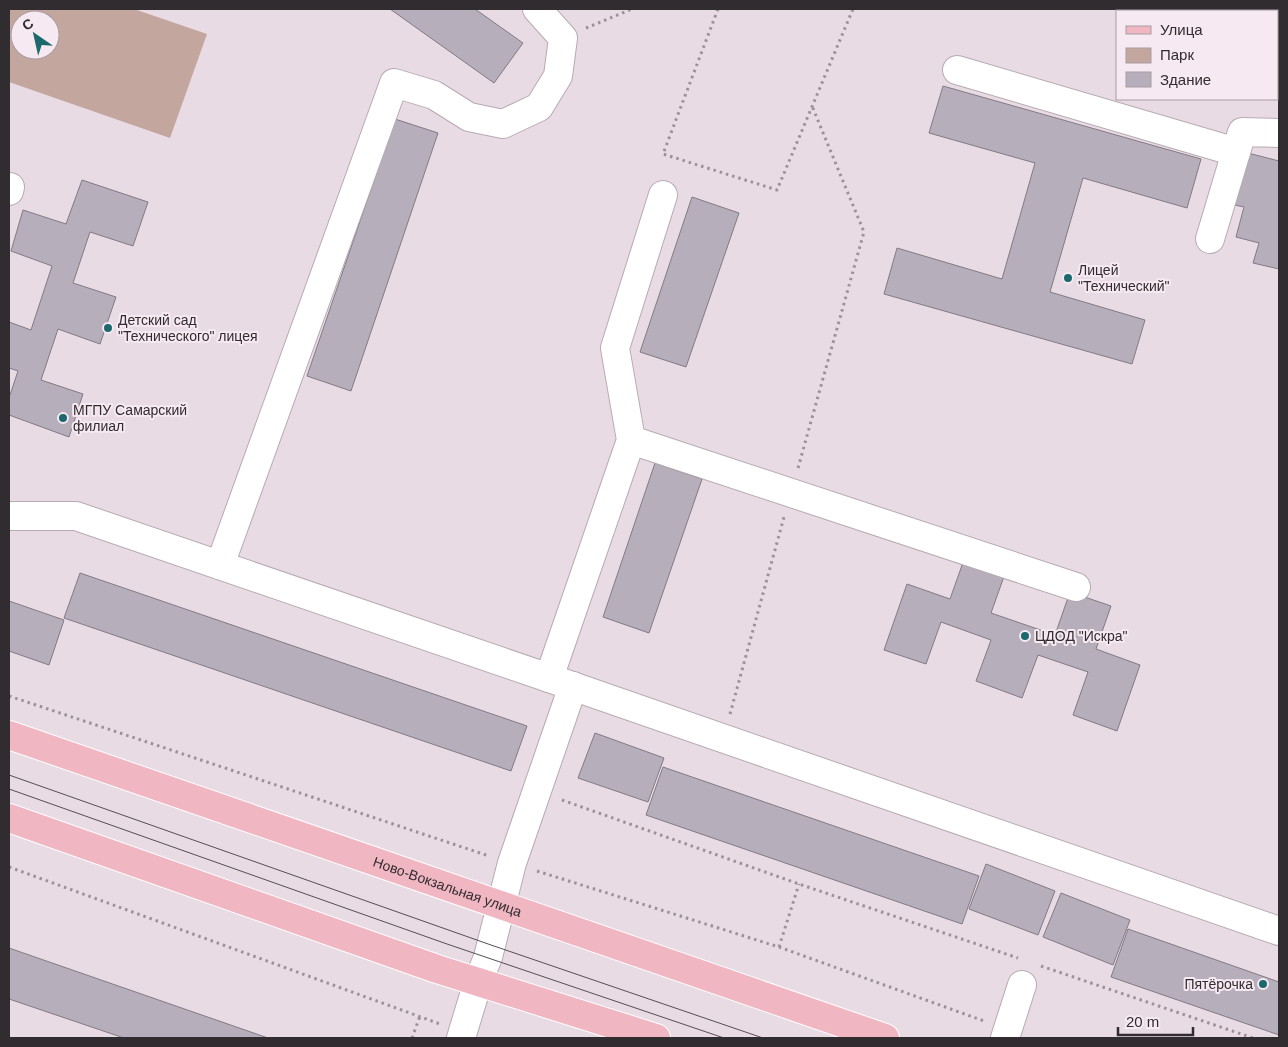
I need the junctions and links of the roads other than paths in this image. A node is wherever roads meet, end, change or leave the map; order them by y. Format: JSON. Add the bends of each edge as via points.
{"nodes":[{"id":1,"x":537,"y":9,"type":"edge"},
{"id":2,"x":957,"y":70,"type":"dead end"},
{"id":3,"x":1279,"y":133,"type":"edge"},
{"id":4,"x":1236,"y":152,"type":"junction"},
{"id":5,"x":663,"y":196,"type":"dead end"},
{"id":6,"x":1210,"y":239,"type":"dead end"},
{"id":7,"x":631,"y":440,"type":"junction"},
{"id":8,"x":9,"y":516,"type":"edge"},
{"id":9,"x":220,"y":565,"type":"junction"},
{"id":10,"x":1076,"y":587,"type":"dead end"},
{"id":11,"x":561,"y":682,"type":"junction"},
{"id":12,"x":9,"y":735,"type":"edge"},
{"id":13,"x":9,"y":818,"type":"edge"},
{"id":14,"x":501,"y":905,"type":"junction"},
{"id":15,"x":1279,"y":931,"type":"edge"},
{"id":16,"x":1028,"y":970,"type":"road end"},
{"id":17,"x":478,"y":982,"type":"junction"},
{"id":18,"x":462,"y":1036,"type":"edge"},
{"id":19,"x":656,"y":1038,"type":"edge"},
{"id":20,"x":885,"y":1038,"type":"edge"},
{"id":21,"x":1005,"y":1038,"type":"edge"}],
"edges":[{"from":1,"to":9,"type":"lane","via":[[563,38],[558,76],[540,106],[504,124],[469,117],[434,95],[394,83]]},
{"from":2,"to":4,"type":"lane"},
{"from":3,"to":4,"type":"lane","via":[[1242,132]]},
{"from":4,"to":6,"type":"lane"},
{"from":5,"to":7,"type":"lane","via":[[615,348]]},
{"from":7,"to":10,"type":"lane"},
{"from":7,"to":11,"type":"lane"},
{"from":8,"to":9,"type":"lane","via":[[76,516]]},
{"from":9,"to":11,"type":"lane"},
{"from":11,"to":14,"type":"lane","via":[[536,791]]},
{"from":11,"to":15,"type":"lane"},
{"from":12,"to":14,"type":"main road","name":"Ново-Вокзальная улица"},
{"from":13,"to":17,"type":"main road"},
{"from":14,"to":17,"type":"lane"},
{"from":14,"to":20,"type":"main road","name":"Ново-Вокзальная улица"},
{"from":16,"to":21,"type":"lane"},
{"from":17,"to":18,"type":"lane"},
{"from":17,"to":19,"type":"main road"}]}
